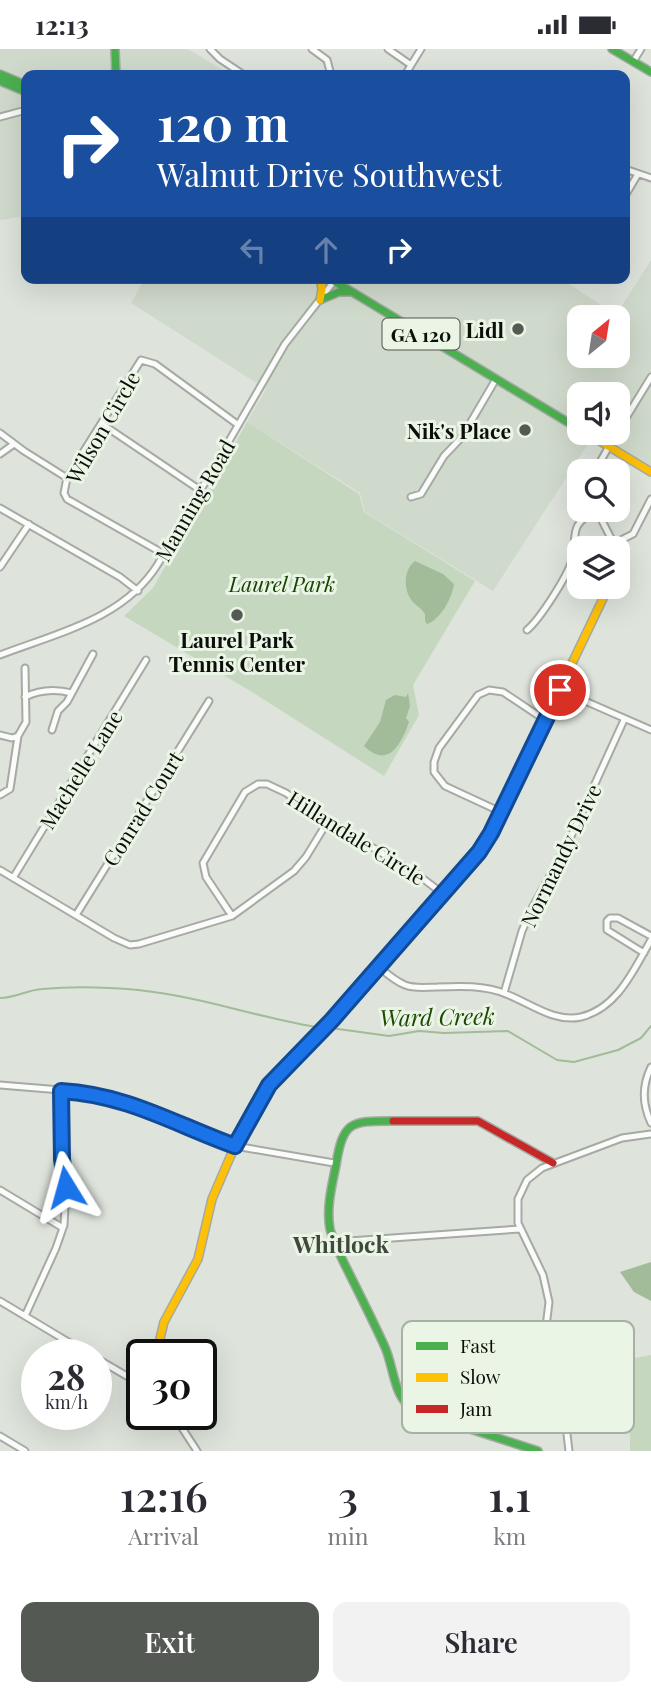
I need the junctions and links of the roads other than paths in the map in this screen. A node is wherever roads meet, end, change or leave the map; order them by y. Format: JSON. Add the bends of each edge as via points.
{"nodes":[{"id":1,"x":115,"y":49,"type":"edge"},
{"id":2,"x":210,"y":49,"type":"edge"},
{"id":3,"x":312,"y":49,"type":"edge"},
{"id":4,"x":388,"y":49,"type":"edge"},
{"id":5,"x":421,"y":49,"type":"edge"},
{"id":6,"x":612,"y":49,"type":"edge"},
{"id":7,"x":641,"y":49,"type":"edge"},
{"id":8,"x":633,"y":62,"type":"junction"},
{"id":9,"x":411,"y":65,"type":"junction"},
{"id":10,"x":116,"y":70,"type":"edge"},
{"id":11,"x":236,"y":70,"type":"edge"},
{"id":12,"x":330,"y":70,"type":"edge"},
{"id":13,"x":408,"y":70,"type":"edge"},
{"id":14,"x":651,"y":72,"type":"edge"},
{"id":15,"x":0,"y":74,"type":"edge"},
{"id":16,"x":0,"y":81,"type":"edge"},
{"id":17,"x":21,"y":83,"type":"edge"},
{"id":18,"x":21,"y":90,"type":"edge"},
{"id":19,"x":21,"y":111,"type":"edge"},
{"id":20,"x":0,"y":117,"type":"edge"},
{"id":21,"x":630,"y":171,"type":"edge"},
{"id":22,"x":638,"y":174,"type":"junction"},
{"id":23,"x":651,"y":178,"type":"edge"},
{"id":24,"x":630,"y":188,"type":"edge"},
{"id":25,"x":321,"y":284,"type":"edge"},
{"id":26,"x":330,"y":284,"type":"edge"},
{"id":27,"x":340,"y":284,"type":"edge"},
{"id":28,"x":351,"y":292,"type":"junction"},
{"id":29,"x":320,"y":300,"type":"junction"},
{"id":30,"x":651,"y":377,"type":"edge"},
{"id":31,"x":496,"y":379,"type":"junction"},
{"id":32,"x":630,"y":411,"type":"edge"},
{"id":33,"x":567,"y":422,"type":"edge"},
{"id":34,"x":102,"y":424,"type":"junction"},
{"id":35,"x":237,"y":424,"type":"junction"},
{"id":36,"x":0,"y":433,"type":"edge"},
{"id":37,"x":14,"y":444,"type":"junction"},
{"id":38,"x":606,"y":445,"type":"edge"},
{"id":39,"x":609,"y":447,"type":"junction"},
{"id":40,"x":0,"y":454,"type":"edge"},
{"id":41,"x":602,"y":459,"type":"edge"},
{"id":42,"x":651,"y":472,"type":"edge"},
{"id":43,"x":68,"y":478,"type":"junction"},
{"id":44,"x":200,"y":490,"type":"junction"},
{"id":45,"x":411,"y":497,"type":"dead end"},
{"id":46,"x":651,"y":499,"type":"edge"},
{"id":47,"x":0,"y":508,"type":"edge"},
{"id":48,"x":580,"y":522,"type":"edge"},
{"id":49,"x":29,"y":524,"type":"junction"},
{"id":50,"x":630,"y":536,"type":"edge"},
{"id":51,"x":164,"y":554,"type":"junction"},
{"id":52,"x":0,"y":567,"type":"edge"},
{"id":53,"x":138,"y":591,"type":"junction"},
{"id":54,"x":603,"y":599,"type":"edge"},
{"id":55,"x":527,"y":630,"type":"dead end"},
{"id":56,"x":93,"y":654,"type":"dead end"},
{"id":57,"x":0,"y":655,"type":"edge"},
{"id":58,"x":146,"y":660,"type":"dead end"},
{"id":59,"x":25,"y":669,"type":"dead end"},
{"id":60,"x":560,"y":690,"type":"junction"},
{"id":61,"x":72,"y":693,"type":"junction"},
{"id":62,"x":25,"y":697,"type":"junction"},
{"id":63,"x":209,"y":701,"type":"dead end"},
{"id":64,"x":545,"y":720,"type":"junction"},
{"id":65,"x":624,"y":720,"type":"junction"},
{"id":66,"x":52,"y":730,"type":"dead end"},
{"id":67,"x":651,"y":730,"type":"edge"},
{"id":68,"x":0,"y":735,"type":"edge"},
{"id":69,"x":18,"y":736,"type":"junction"},
{"id":70,"x":0,"y":795,"type":"edge"},
{"id":71,"x":501,"y":812,"type":"junction"},
{"id":72,"x":328,"y":821,"type":"junction"},
{"id":73,"x":0,"y":870,"type":"edge"},
{"id":74,"x":13,"y":878,"type":"junction"},
{"id":75,"x":443,"y":894,"type":"junction"},
{"id":76,"x":76,"y":915,"type":"junction"},
{"id":77,"x":232,"y":916,"type":"junction"},
{"id":78,"x":651,"y":938,"type":"edge"},
{"id":79,"x":643,"y":953,"type":"junction"},
{"id":80,"x":379,"y":967,"type":"junction"},
{"id":81,"x":504,"y":993,"type":"junction"},
{"id":82,"x":651,"y":1067,"type":"edge"},
{"id":83,"x":0,"y":1085,"type":"edge"},
{"id":84,"x":61,"y":1091,"type":"junction"},
{"id":85,"x":651,"y":1122,"type":"edge"},
{"id":86,"x":651,"y":1134,"type":"edge"},
{"id":87,"x":235,"y":1146,"type":"junction"},
{"id":88,"x":334,"y":1163,"type":"junction"},
{"id":89,"x":553,"y":1163,"type":"junction"},
{"id":90,"x":0,"y":1190,"type":"edge"},
{"id":91,"x":63,"y":1228,"type":"junction"},
{"id":92,"x":520,"y":1229,"type":"junction"},
{"id":93,"x":335,"y":1242,"type":"junction"},
{"id":94,"x":0,"y":1301,"type":"edge"},
{"id":95,"x":25,"y":1316,"type":"junction"},
{"id":96,"x":548,"y":1321,"type":"edge"},
{"id":97,"x":63,"y":1339,"type":"edge"},
{"id":98,"x":160,"y":1339,"type":"edge"},
{"id":99,"x":402,"y":1400,"type":"edge"},
{"id":100,"x":183,"y":1430,"type":"edge"},
{"id":101,"x":483,"y":1433,"type":"edge"},
{"id":102,"x":567,"y":1433,"type":"edge"},
{"id":103,"x":0,"y":1436,"type":"edge"},
{"id":104,"x":25,"y":1451,"type":"edge"},
{"id":105,"x":197,"y":1451,"type":"edge"},
{"id":106,"x":538,"y":1451,"type":"edge"},
{"id":107,"x":569,"y":1451,"type":"edge"}],
"edges":[{"from":1,"to":10,"type":"main road"},
{"from":2,"to":11,"type":"street"},
{"from":3,"to":12,"type":"street","via":[[327,60]]},
{"from":4,"to":9,"type":"street"},
{"from":5,"to":9,"type":"street"},
{"from":6,"to":8,"type":"main road"},
{"from":7,"to":8,"type":"street"},
{"from":8,"to":14,"type":"main road"},
{"from":9,"to":13,"type":"street"},
{"from":15,"to":17,"type":"main road"},
{"from":16,"to":18,"type":"main road"},
{"from":19,"to":20,"type":"street"},
{"from":21,"to":22,"type":"street"},
{"from":22,"to":23,"type":"street"},
{"from":22,"to":24,"type":"street"},
{"from":25,"to":29,"type":"main road"},
{"from":26,"to":29,"type":"street","name":"Manning Road"},
{"from":27,"to":28,"type":"main road","number":"GA 120"},
{"from":28,"to":29,"type":"main road"},
{"from":28,"to":31,"type":"main road","number":"GA 120"},
{"from":29,"to":35,"type":"street","name":"Manning Road","via":[[285,344]]},
{"from":30,"to":32,"type":"street"},
{"from":31,"to":33,"type":"main road","number":"GA 120"},
{"from":31,"to":45,"type":"street","via":[[462,437],[421,493]]},
{"from":34,"to":35,"type":"street","name":"Wilson Circle","via":[[141,361],[155,364]]},
{"from":34,"to":43,"type":"street","name":"Wilson Circle"},
{"from":34,"to":44,"type":"street"},
{"from":35,"to":44,"type":"street","name":"Manning Road"},
{"from":36,"to":37,"type":"street"},
{"from":37,"to":40,"type":"street"},
{"from":37,"to":43,"type":"street"},
{"from":38,"to":39,"type":"main road"},
{"from":39,"to":41,"type":"street"},
{"from":39,"to":42,"type":"main road"},
{"from":43,"to":51,"type":"street","name":"Wilson Circle","via":[[64,493],[68,499]]},
{"from":44,"to":51,"type":"street","name":"Manning Road"},
{"from":46,"to":50,"type":"street"},
{"from":47,"to":49,"type":"street"},
{"from":48,"to":55,"type":"street","via":[[571,563],[540,617]]},
{"from":49,"to":52,"type":"street"},
{"from":49,"to":53,"type":"street"},
{"from":51,"to":53,"type":"street","name":"Manning Road"},
{"from":53,"to":57,"type":"street","name":"Manning Road","via":[[104,615]]},
{"from":54,"to":60,"type":"main road"},
{"from":56,"to":61,"type":"street"},
{"from":58,"to":74,"type":"street","name":"Machelle Lane"},
{"from":59,"to":62,"type":"street"},
{"from":60,"to":64,"type":"main road"},
{"from":60,"to":65,"type":"street"},
{"from":61,"to":62,"type":"street","via":[[55,690]]},
{"from":61,"to":66,"type":"street","via":[[58,711]]},
{"from":62,"to":69,"type":"street","via":[[26,722]]},
{"from":63,"to":76,"type":"street","name":"Conrad Court"},
{"from":64,"to":71,"type":"main road"},
{"from":64,"to":71,"type":"street","via":[[503,692],[484,691],[435,755],[433,767],[439,781]]},
{"from":65,"to":67,"type":"street"},
{"from":65,"to":81,"type":"street","name":"Normandy Drive","via":[[568,843],[531,910]]},
{"from":68,"to":69,"type":"street"},
{"from":69,"to":70,"type":"street","via":[[10,789]]},
{"from":71,"to":75,"type":"main road","via":[[479,852]]},
{"from":72,"to":75,"type":"street","name":"Hillandale Circle"},
{"from":72,"to":77,"type":"street","via":[[294,871]]},
{"from":72,"to":77,"type":"street","name":"Hillandale Circle","via":[[271,785],[258,784],[245,792],[203,863],[206,877]]},
{"from":73,"to":74,"type":"street"},
{"from":74,"to":76,"type":"street"},
{"from":75,"to":80,"type":"main road"},
{"from":76,"to":77,"type":"street","via":[[130,945]]},
{"from":78,"to":79,"type":"street"},
{"from":78,"to":79,"type":"street","via":[[618,918],[607,921],[607,930]]},
{"from":79,"to":81,"type":"street","via":[[621,991],[581,1017],[559,1017]]},
{"from":80,"to":81,"type":"street","via":[[408,986],[462,986]]},
{"from":80,"to":87,"type":"main road","via":[[264,1091]]},
{"from":82,"to":85,"type":"street","via":[[643,1097]]},
{"from":83,"to":84,"type":"street"},
{"from":84,"to":87,"type":"street","via":[[117,1099]]},
{"from":84,"to":91,"type":"street","via":[[66,1187]]},
{"from":86,"to":89,"type":"street","via":[[622,1138]]},
{"from":87,"to":88,"type":"street"},
{"from":87,"to":98,"type":"main road","via":[[212,1199],[197,1264],[164,1322]]},
{"from":88,"to":89,"type":"main road","via":[[344,1135],[356,1121],[473,1120]]},
{"from":88,"to":93,"type":"main road","via":[[328,1215]]},
{"from":89,"to":92,"type":"street","via":[[535,1172],[521,1189],[516,1212]]},
{"from":90,"to":91,"type":"street"},
{"from":91,"to":95,"type":"street"},
{"from":92,"to":93,"type":"street"},
{"from":92,"to":96,"type":"street","via":[[548,1289]]},
{"from":93,"to":99,"type":"main road","via":[[386,1349]]},
{"from":94,"to":95,"type":"street"},
{"from":95,"to":97,"type":"street"},
{"from":100,"to":105,"type":"street"},
{"from":101,"to":106,"type":"main road"},
{"from":102,"to":107,"type":"street"},
{"from":103,"to":104,"type":"street"}]}
